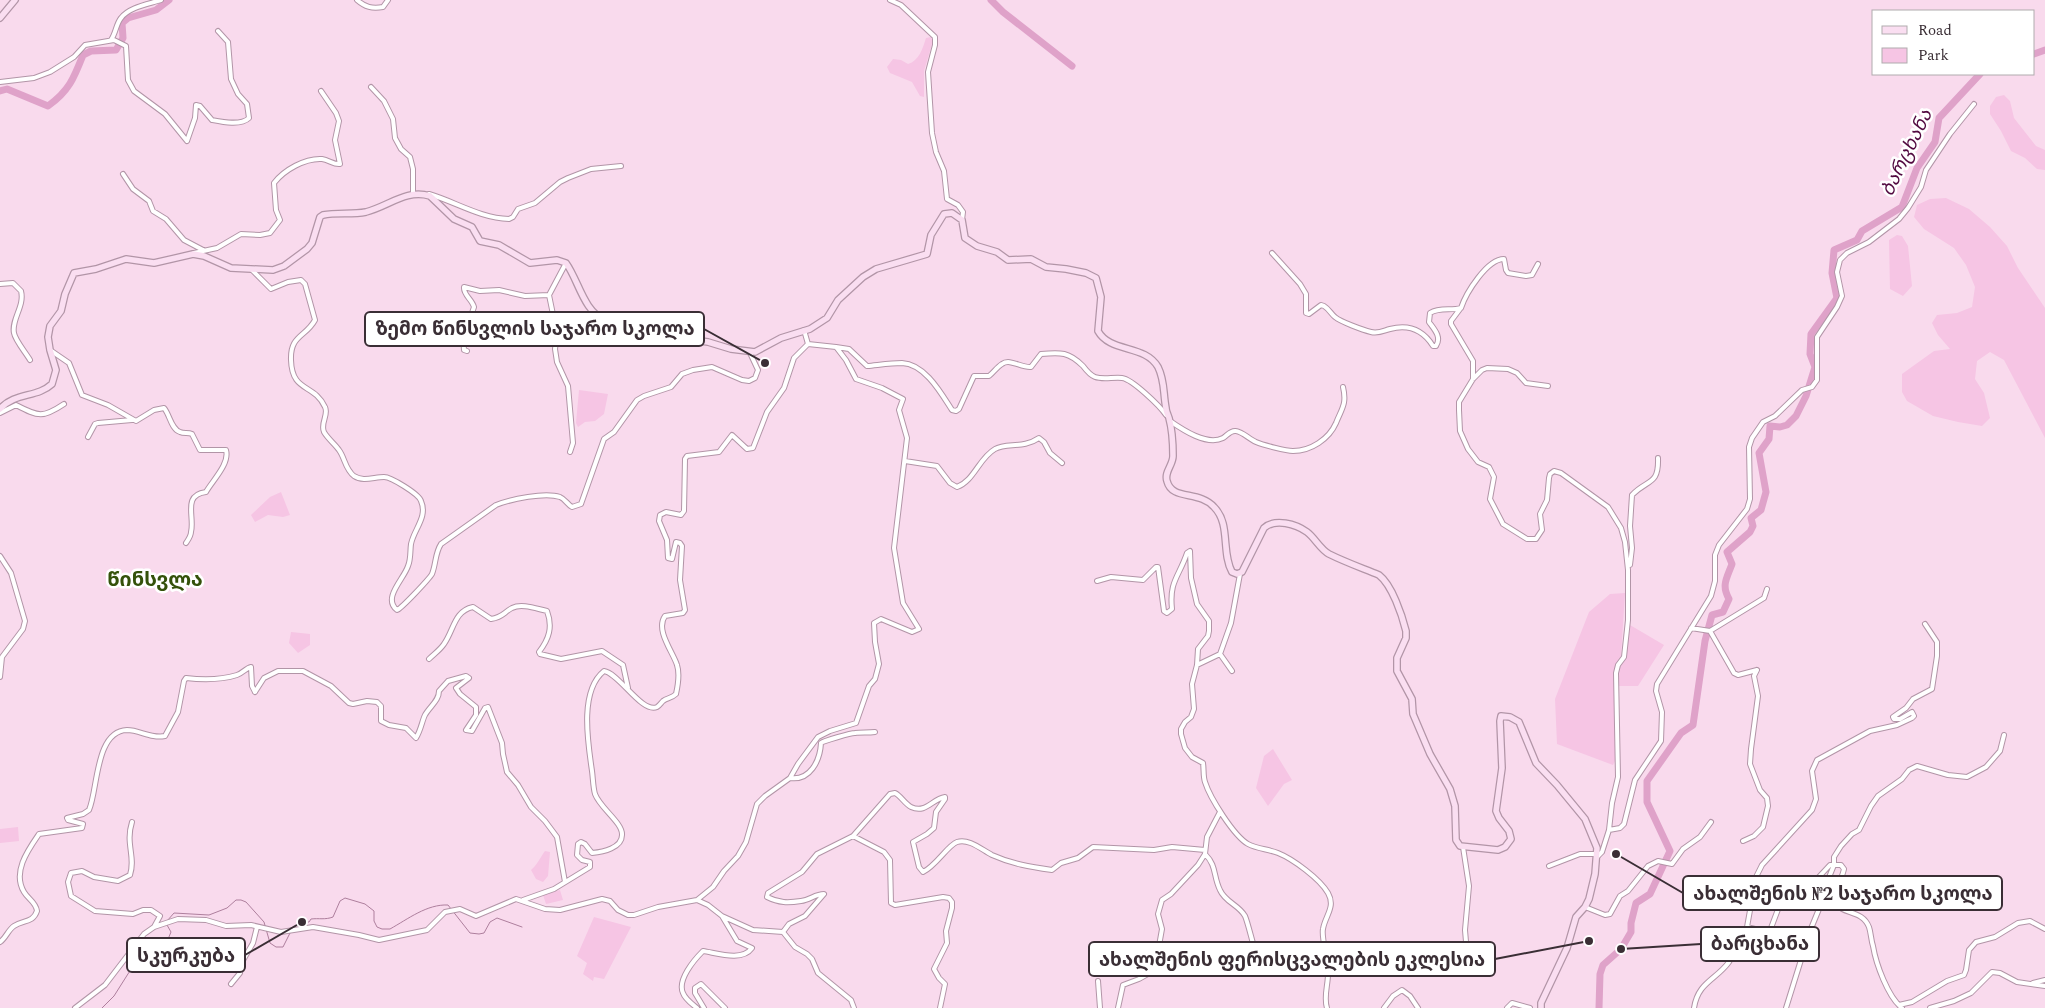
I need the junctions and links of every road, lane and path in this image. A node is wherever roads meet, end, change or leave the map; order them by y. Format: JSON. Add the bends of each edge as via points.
{"nodes":[{"id":1,"x":15,"y":0,"type":"edge"},
{"id":2,"x":161,"y":0,"type":"edge"},
{"id":3,"x":357,"y":0,"type":"edge"},
{"id":4,"x":388,"y":0,"type":"edge"},
{"id":5,"x":890,"y":0,"type":"edge"},
{"id":6,"x":0,"y":18,"type":"edge"},
{"id":7,"x":218,"y":31,"type":"dead end"},
{"id":8,"x":113,"y":40,"type":"junction"},
{"id":9,"x":0,"y":82,"type":"edge"},
{"id":10,"x":371,"y":87,"type":"dead end"},
{"id":11,"x":321,"y":91,"type":"dead end"},
{"id":12,"x":1974,"y":104,"type":"dead end"},
{"id":13,"x":621,"y":166,"type":"dead end"},
{"id":14,"x":123,"y":174,"type":"dead end"},
{"id":15,"x":413,"y":194,"type":"junction"},
{"id":16,"x":424,"y":194,"type":"junction"},
{"id":17,"x":962,"y":220,"type":"junction"},
{"id":18,"x":204,"y":250,"type":"junction"},
{"id":19,"x":1272,"y":253,"type":"dead end"},
{"id":20,"x":192,"y":254,"type":"junction"},
{"id":21,"x":566,"y":263,"type":"junction"},
{"id":22,"x":1538,"y":264,"type":"dead end"},
{"id":23,"x":250,"y":268,"type":"junction"},
{"id":24,"x":0,"y":284,"type":"edge"},
{"id":25,"x":548,"y":295,"type":"junction"},
{"id":26,"x":1461,"y":308,"type":"junction"},
{"id":27,"x":804,"y":330,"type":"junction"},
{"id":28,"x":808,"y":344,"type":"junction"},
{"id":29,"x":836,"y":347,"type":"junction"},
{"id":30,"x":50,"y":350,"type":"junction"},
{"id":31,"x":467,"y":351,"type":"dead end"},
{"id":32,"x":750,"y":352,"type":"junction"},
{"id":33,"x":30,"y":360,"type":"dead end"},
{"id":34,"x":1473,"y":379,"type":"junction"},
{"id":35,"x":1548,"y":386,"type":"dead end"},
{"id":36,"x":1343,"y":387,"type":"dead end"},
{"id":37,"x":64,"y":404,"type":"dead end"},
{"id":38,"x":0,"y":409,"type":"edge"},
{"id":39,"x":0,"y":413,"type":"edge"},
{"id":40,"x":132,"y":420,"type":"junction"},
{"id":41,"x":1170,"y":420,"type":"junction"},
{"id":42,"x":88,"y":437,"type":"dead end"},
{"id":43,"x":570,"y":452,"type":"dead end"},
{"id":44,"x":1658,"y":458,"type":"dead end"},
{"id":45,"x":905,"y":461,"type":"junction"},
{"id":46,"x":1062,"y":463,"type":"dead end"},
{"id":47,"x":186,"y":543,"type":"dead end"},
{"id":48,"x":0,"y":556,"type":"edge"},
{"id":49,"x":1628,"y":570,"type":"junction"},
{"id":50,"x":1240,"y":574,"type":"junction"},
{"id":51,"x":1097,"y":581,"type":"dead end"},
{"id":52,"x":1767,"y":589,"type":"dead end"},
{"id":53,"x":1925,"y":624,"type":"dead end"},
{"id":54,"x":1691,"y":628,"type":"junction"},
{"id":55,"x":1710,"y":631,"type":"junction"},
{"id":56,"x":1220,"y":654,"type":"junction"},
{"id":57,"x":429,"y":659,"type":"dead end"},
{"id":58,"x":1197,"y":665,"type":"junction"},
{"id":59,"x":1232,"y":671,"type":"dead end"},
{"id":60,"x":0,"y":677,"type":"edge"},
{"id":61,"x":628,"y":690,"type":"junction"},
{"id":62,"x":875,"y":732,"type":"dead end"},
{"id":63,"x":2004,"y":735,"type":"dead end"},
{"id":64,"x":790,"y":778,"type":"junction"},
{"id":65,"x":1220,"y":812,"type":"junction"},
{"id":66,"x":132,"y":822,"type":"dead end"},
{"id":67,"x":1711,"y":822,"type":"dead end"},
{"id":68,"x":1609,"y":830,"type":"junction"},
{"id":69,"x":853,"y":836,"type":"junction"},
{"id":70,"x":1743,"y":841,"type":"dead end"},
{"id":71,"x":1463,"y":847,"type":"junction"},
{"id":72,"x":1205,"y":852,"type":"junction"},
{"id":73,"x":1597,"y":856,"type":"junction"},
{"id":74,"x":1834,"y":865,"type":"junction"},
{"id":75,"x":1549,"y":866,"type":"dead end"},
{"id":76,"x":564,"y":882,"type":"junction"},
{"id":77,"x":523,"y":900,"type":"junction"},
{"id":78,"x":697,"y":900,"type":"junction"},
{"id":79,"x":1585,"y":907,"type":"junction"},
{"id":80,"x":722,"y":916,"type":"junction"},
{"id":81,"x":154,"y":927,"type":"junction"},
{"id":82,"x":1747,"y":927,"type":"junction"},
{"id":83,"x":258,"y":928,"type":"junction"},
{"id":84,"x":2045,"y":929,"type":"edge"},
{"id":85,"x":783,"y":932,"type":"junction"},
{"id":86,"x":0,"y":942,"type":"edge"},
{"id":87,"x":1255,"y":950,"type":"dead end"},
{"id":88,"x":1468,"y":965,"type":"dead end"},
{"id":89,"x":2045,"y":980,"type":"edge"},
{"id":90,"x":1098,"y":981,"type":"dead end"},
{"id":91,"x":231,"y":984,"type":"dead end"},
{"id":92,"x":2031,"y":984,"type":"junction"},
{"id":93,"x":2045,"y":986,"type":"edge"},
{"id":94,"x":1901,"y":1007,"type":"edge"},
{"id":95,"x":75,"y":1008,"type":"edge"},
{"id":96,"x":697,"y":1008,"type":"edge"},
{"id":97,"x":704,"y":1008,"type":"edge"},
{"id":98,"x":725,"y":1008,"type":"edge"},
{"id":99,"x":854,"y":1008,"type":"edge"},
{"id":100,"x":940,"y":1008,"type":"edge"},
{"id":101,"x":1100,"y":1008,"type":"edge"},
{"id":102,"x":1118,"y":1008,"type":"edge"},
{"id":103,"x":1328,"y":1008,"type":"edge"},
{"id":104,"x":1384,"y":1008,"type":"edge"},
{"id":105,"x":1418,"y":1008,"type":"edge"},
{"id":106,"x":1507,"y":1008,"type":"edge"},
{"id":107,"x":1530,"y":1008,"type":"edge"},
{"id":108,"x":1541,"y":1008,"type":"edge"},
{"id":109,"x":1694,"y":1008,"type":"edge"},
{"id":110,"x":1786,"y":1008,"type":"edge"},
{"id":111,"x":1930,"y":1008,"type":"edge"}],
"edges":[{"from":1,"to":6,"type":"street"},
{"from":2,"to":8,"type":"street","via":[[129,11],[120,19]]},
{"from":3,"to":4,"type":"street","via":[[375,9],[383,8]]},
{"from":5,"to":17,"type":"street","via":[[902,5],[935,37],[928,72],[932,134],[944,171],[947,199],[963,212]]},
{"from":7,"to":8,"type":"street","via":[[228,42],[231,79],[247,104],[249,118],[239,122],[212,120],[196,105],[187,141],[165,114],[134,91],[128,80],[126,46]]},
{"from":8,"to":9,"type":"street","via":[[85,45],[74,57],[34,78]]},
{"from":10,"to":15,"type":"street","via":[[384,101],[393,119],[395,138],[410,157]]},
{"from":11,"to":18,"type":"street","via":[[339,121],[335,140],[340,164],[320,159],[280,175],[274,183],[280,220],[270,233],[241,234],[225,245]]},
{"from":12,"to":54,"type":"street","via":[[1926,170],[1921,187],[1899,219],[1840,260],[1838,272],[1842,296],[1817,337],[1817,380],[1775,416],[1763,422],[1752,438],[1747,509],[1719,545],[1711,596]]},
{"from":13,"to":16,"type":"street","via":[[591,169],[568,178],[535,204],[518,209],[509,219],[479,215],[448,200]]},
{"from":14,"to":18,"type":"street","via":[[133,189],[149,201],[156,213],[166,219],[184,240]]},
{"from":15,"to":16,"type":"street"},
{"from":15,"to":23,"type":"street","via":[[365,212],[320,216],[307,249],[284,266],[272,270]]},
{"from":16,"to":21,"type":"street","via":[[436,200],[454,219],[472,227],[480,241],[499,245],[530,263],[556,260]]},
{"from":17,"to":27,"type":"street","via":[[952,213],[944,214],[931,234],[927,254],[886,265],[863,277],[838,300],[827,318]]},
{"from":17,"to":41,"type":"street","via":[[966,238],[1008,260],[1031,259],[1046,267],[1080,271],[1096,278],[1101,297],[1098,331],[1116,345],[1152,359],[1163,381]]},
{"from":18,"to":20,"type":"street"},
{"from":19,"to":26,"type":"street","via":[[1303,289],[1306,313],[1309,314],[1321,305],[1335,317],[1371,332],[1403,328],[1416,330],[1436,346],[1439,340],[1429,322],[1430,313]]},
{"from":20,"to":23,"type":"street","via":[[231,268]]},
{"from":20,"to":30,"type":"street","via":[[154,263],[126,259],[74,272],[61,311],[50,326]]},
{"from":21,"to":25,"type":"street"},
{"from":21,"to":32,"type":"street","via":[[584,299],[600,319],[661,325],[679,338]]},
{"from":22,"to":26,"type":"street","via":[[1532,275],[1519,276],[1508,274],[1506,262],[1501,259],[1483,273],[1466,294]]},
{"from":23,"to":32,"type":"street","via":[[271,289],[295,280],[305,284],[315,320],[292,347],[293,378],[313,392],[323,404],[327,411],[324,432],[339,450],[349,471],[365,479],[386,477],[421,499],[422,519],[411,541],[408,566],[394,590],[392,601],[397,610],[425,584],[441,544],[496,505],[550,494],[563,498],[572,507],[581,504],[604,439],[614,432],[637,400],[671,387],[682,374],[693,370],[712,367],[749,381],[755,378],[758,370]]},
{"from":24,"to":33,"type":"street","via":[[13,283],[21,291],[13,331]]},
{"from":25,"to":31,"type":"street","via":[[525,296],[464,287],[474,307],[463,336],[464,350]]},
{"from":25,"to":43,"type":"street","via":[[557,334],[557,362],[568,386],[573,443]]},
{"from":26,"to":34,"type":"street","via":[[1451,324],[1473,361]]},
{"from":27,"to":28,"type":"street"},
{"from":27,"to":32,"type":"street"},
{"from":28,"to":29,"type":"street"},
{"from":28,"to":61,"type":"street","via":[[794,358],[784,388],[767,412],[753,448],[747,449],[732,435],[718,452],[687,456],[685,459],[684,511],[681,516],[662,513],[659,521],[666,537],[668,558],[674,556],[676,542],[682,546],[680,580],[685,610],[665,616],[662,625],[677,666],[677,689],[674,696],[654,708],[636,699]]},
{"from":29,"to":41,"type":"street","via":[[849,349],[867,366],[904,363],[916,367],[956,411],[960,409],[974,376],[989,376],[1007,362],[1023,368],[1031,367],[1041,354],[1064,353],[1073,356],[1094,377],[1123,378],[1133,383]]},
{"from":29,"to":45,"type":"street","via":[[856,379],[903,399],[899,410],[907,438]]},
{"from":30,"to":38,"type":"street","via":[[56,370],[52,384],[7,401]]},
{"from":30,"to":40,"type":"street","via":[[69,363],[81,394]]},
{"from":34,"to":35,"type":"street","via":[[1482,370],[1492,367],[1517,373],[1526,383]]},
{"from":34,"to":49,"type":"street","via":[[1459,402],[1460,431],[1468,449],[1478,462],[1489,467],[1494,477],[1490,499],[1503,524],[1527,539],[1536,539],[1542,530],[1540,514],[1547,500],[1550,474],[1554,471],[1560,473],[1608,507],[1621,528]]},
{"from":36,"to":41,"type":"street","via":[[1343,410],[1332,432],[1320,443],[1293,451],[1258,443],[1236,431],[1210,441]]},
{"from":37,"to":39,"type":"street","via":[[43,416],[16,406]]},
{"from":40,"to":42,"type":"street","via":[[95,424]]},
{"from":40,"to":47,"type":"street","via":[[140,420],[154,410],[164,408],[175,429],[192,434],[200,450],[223,449],[227,453],[206,492],[198,493],[194,498],[191,535]]},
{"from":41,"to":50,"type":"street","via":[[1173,456],[1167,483],[1178,494],[1201,497],[1216,508],[1225,535],[1229,566],[1232,572]]},
{"from":44,"to":49,"type":"street","via":[[1657,476],[1632,494],[1632,548]]},
{"from":45,"to":46,"type":"street","via":[[936,466],[957,487],[964,485],[985,455],[997,447],[1025,445],[1040,438]]},
{"from":45,"to":64,"type":"street","via":[[894,548],[903,603],[919,629],[912,632],[881,619],[874,623],[879,664],[856,722],[818,737]]},
{"from":48,"to":60,"type":"street","via":[[10,573],[25,621],[2,658]]},
{"from":49,"to":68,"type":"street","via":[[1626,640],[1615,684],[1618,777]]},
{"from":50,"to":56,"type":"street","via":[[1231,623]]},
{"from":50,"to":71,"type":"street","via":[[1264,528],[1280,523],[1296,526],[1308,533],[1326,552],[1385,580],[1406,631],[1398,653],[1397,671],[1412,699],[1413,714],[1430,754],[1450,788],[1455,806],[1456,840]]},
{"from":51,"to":58,"type":"street","via":[[1112,577],[1143,580],[1158,567],[1162,604],[1167,613],[1172,610],[1175,577],[1190,551],[1191,578],[1197,604],[1208,621],[1209,631],[1198,649]]},
{"from":52,"to":55,"type":"street","via":[[1764,598]]},
{"from":53,"to":82,"type":"street","via":[[1937,642],[1932,689],[1913,699],[1893,717],[1900,719],[1912,712],[1912,718],[1870,731],[1818,760],[1812,771],[1815,803],[1762,865],[1756,877]]},
{"from":54,"to":55,"type":"street"},
{"from":54,"to":68,"type":"street","via":[[1657,684],[1662,712],[1661,740],[1635,780],[1624,824]]},
{"from":55,"to":70,"type":"street","via":[[1734,673],[1738,675],[1757,670],[1754,676],[1758,696],[1750,764],[1768,806],[1763,827]]},
{"from":56,"to":58,"type":"street"},
{"from":56,"to":59,"type":"street"},
{"from":57,"to":61,"type":"street","via":[[444,644],[465,608],[473,607],[491,619],[502,618],[512,608],[533,607],[547,612],[552,622],[540,654],[561,659],[602,651],[623,665]]},
{"from":58,"to":65,"type":"street","via":[[1192,684],[1194,709],[1181,734],[1185,748],[1203,763],[1205,783]]},
{"from":61,"to":76,"type":"street","via":[[604,670],[590,696],[587,716],[595,793],[604,809],[620,825],[621,841],[616,846],[592,853],[580,842],[577,855],[590,862],[590,867]]},
{"from":62,"to":64,"type":"street","via":[[825,740],[820,743],[817,763],[810,772],[796,779]]},
{"from":63,"to":74,"type":"street","via":[[2000,751],[1986,767],[1967,777],[1917,766],[1909,770],[1874,801],[1858,830],[1834,857]]},
{"from":64,"to":78,"type":"street","via":[[757,804],[746,842],[738,856],[713,887]]},
{"from":65,"to":72,"type":"street","via":[[1207,837]]},
{"from":65,"to":103,"type":"street","via":[[1242,840],[1279,853],[1303,868],[1328,892],[1331,907],[1322,934],[1328,970]]},
{"from":66,"to":81,"type":"street","via":[[129,832],[130,875],[118,881],[94,877],[82,871],[71,873],[68,882],[71,896],[95,911],[133,914],[151,910],[160,916]]},
{"from":67,"to":79,"type":"street","via":[[1700,837],[1683,848],[1672,864],[1658,861],[1648,866],[1620,896],[1610,914]]},
{"from":68,"to":73,"type":"street","via":[[1602,852]]},
{"from":69,"to":72,"type":"street","via":[[890,794],[895,793],[918,809],[945,797],[936,812],[934,828],[913,842],[923,872],[955,842],[965,840],[1006,861],[1052,870],[1061,863],[1078,858],[1092,847],[1154,850],[1172,846]]},
{"from":69,"to":85,"type":"street","via":[[818,854],[802,872],[768,894],[767,897],[779,903],[824,894],[805,916],[789,924]]},
{"from":69,"to":100,"type":"street","via":[[884,852],[890,860],[891,903],[943,897],[952,902],[947,943],[934,969],[946,984]]},
{"from":71,"to":73,"type":"street","via":[[1498,850],[1505,847],[1510,839],[1496,808],[1502,768],[1500,721],[1502,716],[1506,716],[1519,722],[1536,763],[1585,819],[1595,839]]},
{"from":71,"to":88,"type":"street","via":[[1469,886],[1465,930]]},
{"from":72,"to":87,"type":"street","via":[[1212,862],[1223,896],[1245,916]]},
{"from":72,"to":102,"type":"street","via":[[1176,889],[1162,900],[1158,914],[1162,929],[1157,957],[1148,974],[1123,985]]},
{"from":73,"to":75,"type":"street","via":[[1580,854]]},
{"from":73,"to":79,"type":"street","via":[[1590,899]]},
{"from":74,"to":82,"type":"street","via":[[1780,904],[1767,932]]},
{"from":74,"to":94,"type":"street","via":[[1841,865],[1844,869],[1837,903],[1847,912],[1862,917],[1869,926],[1885,985]]},
{"from":74,"to":110,"type":"street"},
{"from":76,"to":77,"type":"street"},
{"from":76,"to":86,"type":"street","via":[[557,837],[506,772],[502,743],[488,707],[472,731],[466,730],[476,715],[476,707],[456,688],[469,678],[448,681],[439,691],[439,697],[424,716],[416,738],[406,728],[381,721],[381,706],[377,702],[349,703],[331,686],[303,671],[278,671],[264,678],[255,692],[249,667],[240,674],[217,679],[186,678],[178,712],[165,736],[154,737],[124,730],[107,742],[100,758],[89,810],[67,818],[83,824],[82,828],[39,834],[21,865],[22,888],[37,910],[31,920],[12,928]]},
{"from":77,"to":78,"type":"street","via":[[545,909],[560,910],[602,899],[628,915]]},
{"from":77,"to":83,"type":"street","via":[[511,900],[476,916],[460,910],[449,911],[427,930],[382,940],[314,927],[289,932]]},
{"from":78,"to":80,"type":"street"},
{"from":79,"to":108,"type":"street","via":[[1576,917],[1567,948]]},
{"from":80,"to":85,"type":"street","via":[[753,930]]},
{"from":80,"to":96,"type":"street","via":[[736,939],[752,949],[728,956],[703,951],[693,960],[682,990]]},
{"from":81,"to":83,"type":"street","via":[[178,919]]},
{"from":81,"to":95,"type":"street","via":[[135,944],[105,985]]},
{"from":82,"to":109,"type":"street","via":[[1728,964],[1700,991]]},
{"from":83,"to":91,"type":"street","via":[[240,973]]},
{"from":84,"to":94,"type":"street","via":[[2030,921],[2018,923],[1995,937],[1976,942],[1969,950],[1964,975],[1940,984]]},
{"from":85,"to":99,"type":"street","via":[[795,947],[808,954],[818,973],[851,1000]]},
{"from":89,"to":92,"type":"street"},
{"from":90,"to":101,"type":"street"},
{"from":92,"to":93,"type":"street"},
{"from":92,"to":111,"type":"street","via":[[1992,972],[1971,992]]},
{"from":97,"to":98,"type":"street","via":[[695,994],[695,988],[701,984]]},
{"from":104,"to":105,"type":"street","via":[[1402,990]]},
{"from":106,"to":107,"type":"street","via":[[1512,1003]]}]}
